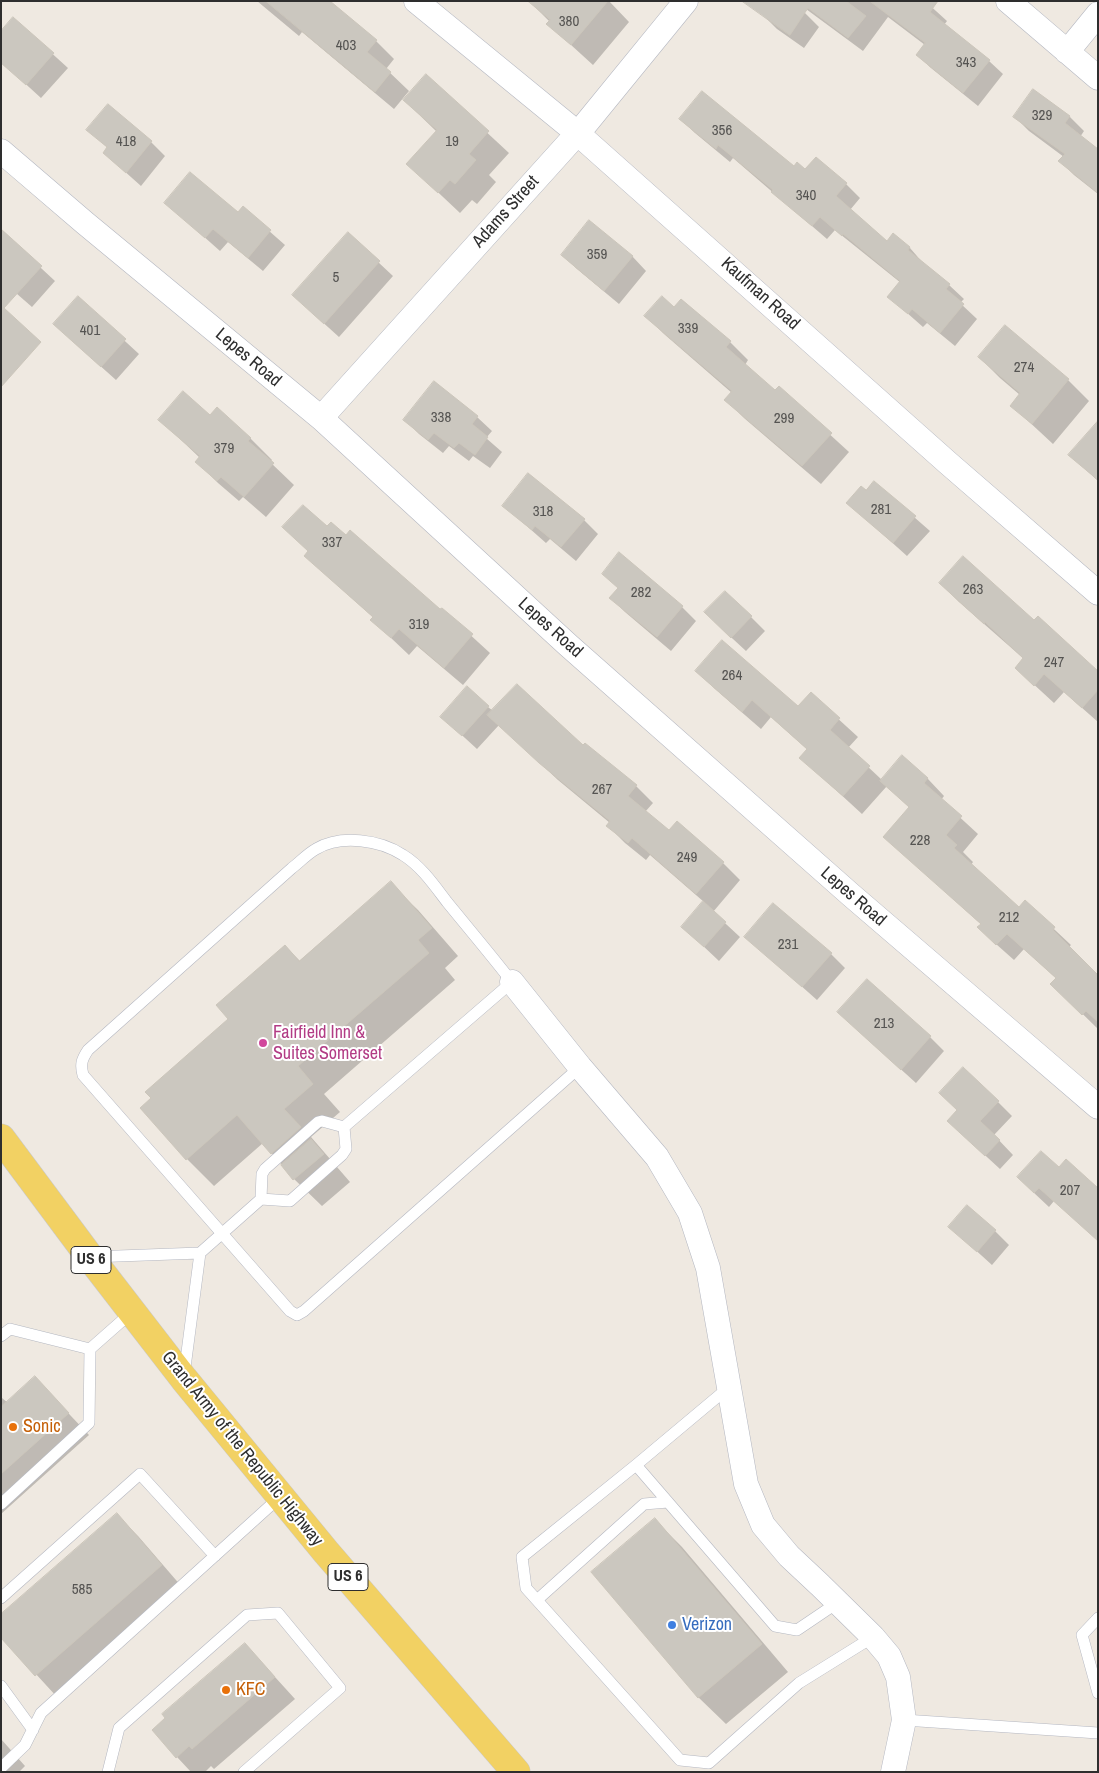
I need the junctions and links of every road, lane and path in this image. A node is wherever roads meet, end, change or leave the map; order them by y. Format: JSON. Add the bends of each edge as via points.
{"nodes":[{"id":1,"x":416,"y":1,"type":"edge"},
{"id":2,"x":686,"y":1,"type":"edge"},
{"id":3,"x":1008,"y":1,"type":"edge"},
{"id":4,"x":1098,"y":14,"type":"edge"},
{"id":5,"x":1068,"y":52,"type":"junction"},
{"id":6,"x":1098,"y":78,"type":"edge"},
{"id":7,"x":578,"y":133,"type":"junction"},
{"id":8,"x":1,"y":151,"type":"edge"},
{"id":9,"x":321,"y":418,"type":"junction"},
{"id":10,"x":1098,"y":593,"type":"edge"},
{"id":11,"x":512,"y":982,"type":"junction"},
{"id":12,"x":580,"y":1067,"type":"junction"},
{"id":13,"x":1098,"y":1107,"type":"edge"},
{"id":14,"x":344,"y":1127,"type":"junction"},
{"id":15,"x":1,"y":1138,"type":"edge"},
{"id":16,"x":261,"y":1199,"type":"junction"},
{"id":17,"x":222,"y":1234,"type":"junction"},
{"id":18,"x":200,"y":1253,"type":"junction"},
{"id":19,"x":89,"y":1257,"type":"junction"},
{"id":20,"x":132,"y":1312,"type":"junction"},
{"id":21,"x":1,"y":1336,"type":"edge"},
{"id":22,"x":90,"y":1349,"type":"junction"},
{"id":23,"x":184,"y":1379,"type":"junction"},
{"id":24,"x":728,"y":1388,"type":"junction"},
{"id":25,"x":636,"y":1465,"type":"junction"},
{"id":26,"x":281,"y":1496,"type":"junction"},
{"id":27,"x":668,"y":1502,"type":"junction"},
{"id":28,"x":1,"y":1504,"type":"edge"},
{"id":29,"x":215,"y":1556,"type":"junction"},
{"id":30,"x":1,"y":1598,"type":"edge"},
{"id":31,"x":536,"y":1600,"type":"junction"},
{"id":32,"x":837,"y":1602,"type":"junction"},
{"id":33,"x":1098,"y":1618,"type":"edge"},
{"id":34,"x":873,"y":1637,"type":"junction"},
{"id":35,"x":1,"y":1686,"type":"edge"},
{"id":36,"x":1098,"y":1693,"type":"edge"},
{"id":37,"x":904,"y":1720,"type":"junction"},
{"id":38,"x":33,"y":1730,"type":"junction"},
{"id":39,"x":1098,"y":1733,"type":"edge"},
{"id":40,"x":1,"y":1768,"type":"edge"},
{"id":41,"x":108,"y":1772,"type":"edge"},
{"id":42,"x":244,"y":1772,"type":"edge"},
{"id":43,"x":516,"y":1772,"type":"edge"},
{"id":44,"x":893,"y":1772,"type":"edge"}],
"edges":[{"from":1,"to":7,"type":"street","name":"Kaufman Road"},
{"from":2,"to":7,"type":"street","name":"Adams Street"},
{"from":3,"to":5,"type":"street"},
{"from":4,"to":5,"type":"street"},
{"from":5,"to":6,"type":"street"},
{"from":7,"to":9,"type":"street","name":"Adams Street"},
{"from":7,"to":10,"type":"street","name":"Kaufman Road"},
{"from":8,"to":9,"type":"street","name":"Lepes Road"},
{"from":9,"to":13,"type":"street","name":"Lepes Road","via":[[568,645],[850,895]]},
{"from":11,"to":12,"type":"street"},
{"from":11,"to":14,"type":"lane"},
{"from":11,"to":17,"type":"lane","via":[[422,871],[404,855],[375,842],[352,841],[331,843],[316,849],[298,864],[88,1050],[80,1066],[83,1074]]},
{"from":12,"to":17,"type":"lane","via":[[297,1315]]},
{"from":12,"to":24,"type":"street","via":[[657,1157],[690,1213],[708,1268]]},
{"from":14,"to":16,"type":"lane","via":[[346,1149],[342,1155],[290,1201]]},
{"from":14,"to":16,"type":"lane","via":[[318,1122],[265,1169]]},
{"from":15,"to":19,"type":"main road","name":"Grand Army of the Republic Highway","number":"US 6"},
{"from":16,"to":17,"type":"lane"},
{"from":17,"to":18,"type":"lane"},
{"from":18,"to":19,"type":"lane"},
{"from":18,"to":23,"type":"lane"},
{"from":19,"to":20,"type":"main road","name":"Grand Army of the Republic Highway","number":"US 6"},
{"from":20,"to":22,"type":"lane"},
{"from":20,"to":23,"type":"main road","name":"Grand Army of the Republic Highway","number":"US 6"},
{"from":21,"to":22,"type":"lane","via":[[10,1329]]},
{"from":22,"to":28,"type":"lane","via":[[89,1423]]},
{"from":23,"to":26,"type":"main road","name":"Grand Army of the Republic Highway","number":"US 6"},
{"from":24,"to":25,"type":"lane"},
{"from":24,"to":32,"type":"street","via":[[746,1484],[762,1525]]},
{"from":25,"to":27,"type":"lane"},
{"from":25,"to":31,"type":"lane","via":[[522,1557],[526,1588]]},
{"from":26,"to":29,"type":"lane"},
{"from":26,"to":43,"type":"main road","name":"Grand Army of the Republic Highway","number":"US 6"},
{"from":27,"to":31,"type":"lane","via":[[644,1504]]},
{"from":27,"to":32,"type":"lane","via":[[775,1626],[797,1630]]},
{"from":29,"to":30,"type":"lane","via":[[140,1474]]},
{"from":29,"to":38,"type":"lane","via":[[41,1713]]},
{"from":31,"to":34,"type":"lane","via":[[680,1760],[709,1763],[799,1683]]},
{"from":32,"to":34,"type":"street"},
{"from":33,"to":36,"type":"lane","via":[[1082,1635]]},
{"from":34,"to":37,"type":"street","via":[[889,1656],[898,1677]]},
{"from":35,"to":38,"type":"lane"},
{"from":37,"to":39,"type":"lane"},
{"from":37,"to":44,"type":"street"},
{"from":38,"to":40,"type":"lane","via":[[26,1745]]},
{"from":41,"to":42,"type":"lane","via":[[119,1728],[247,1615],[278,1613],[340,1688]]}]}
